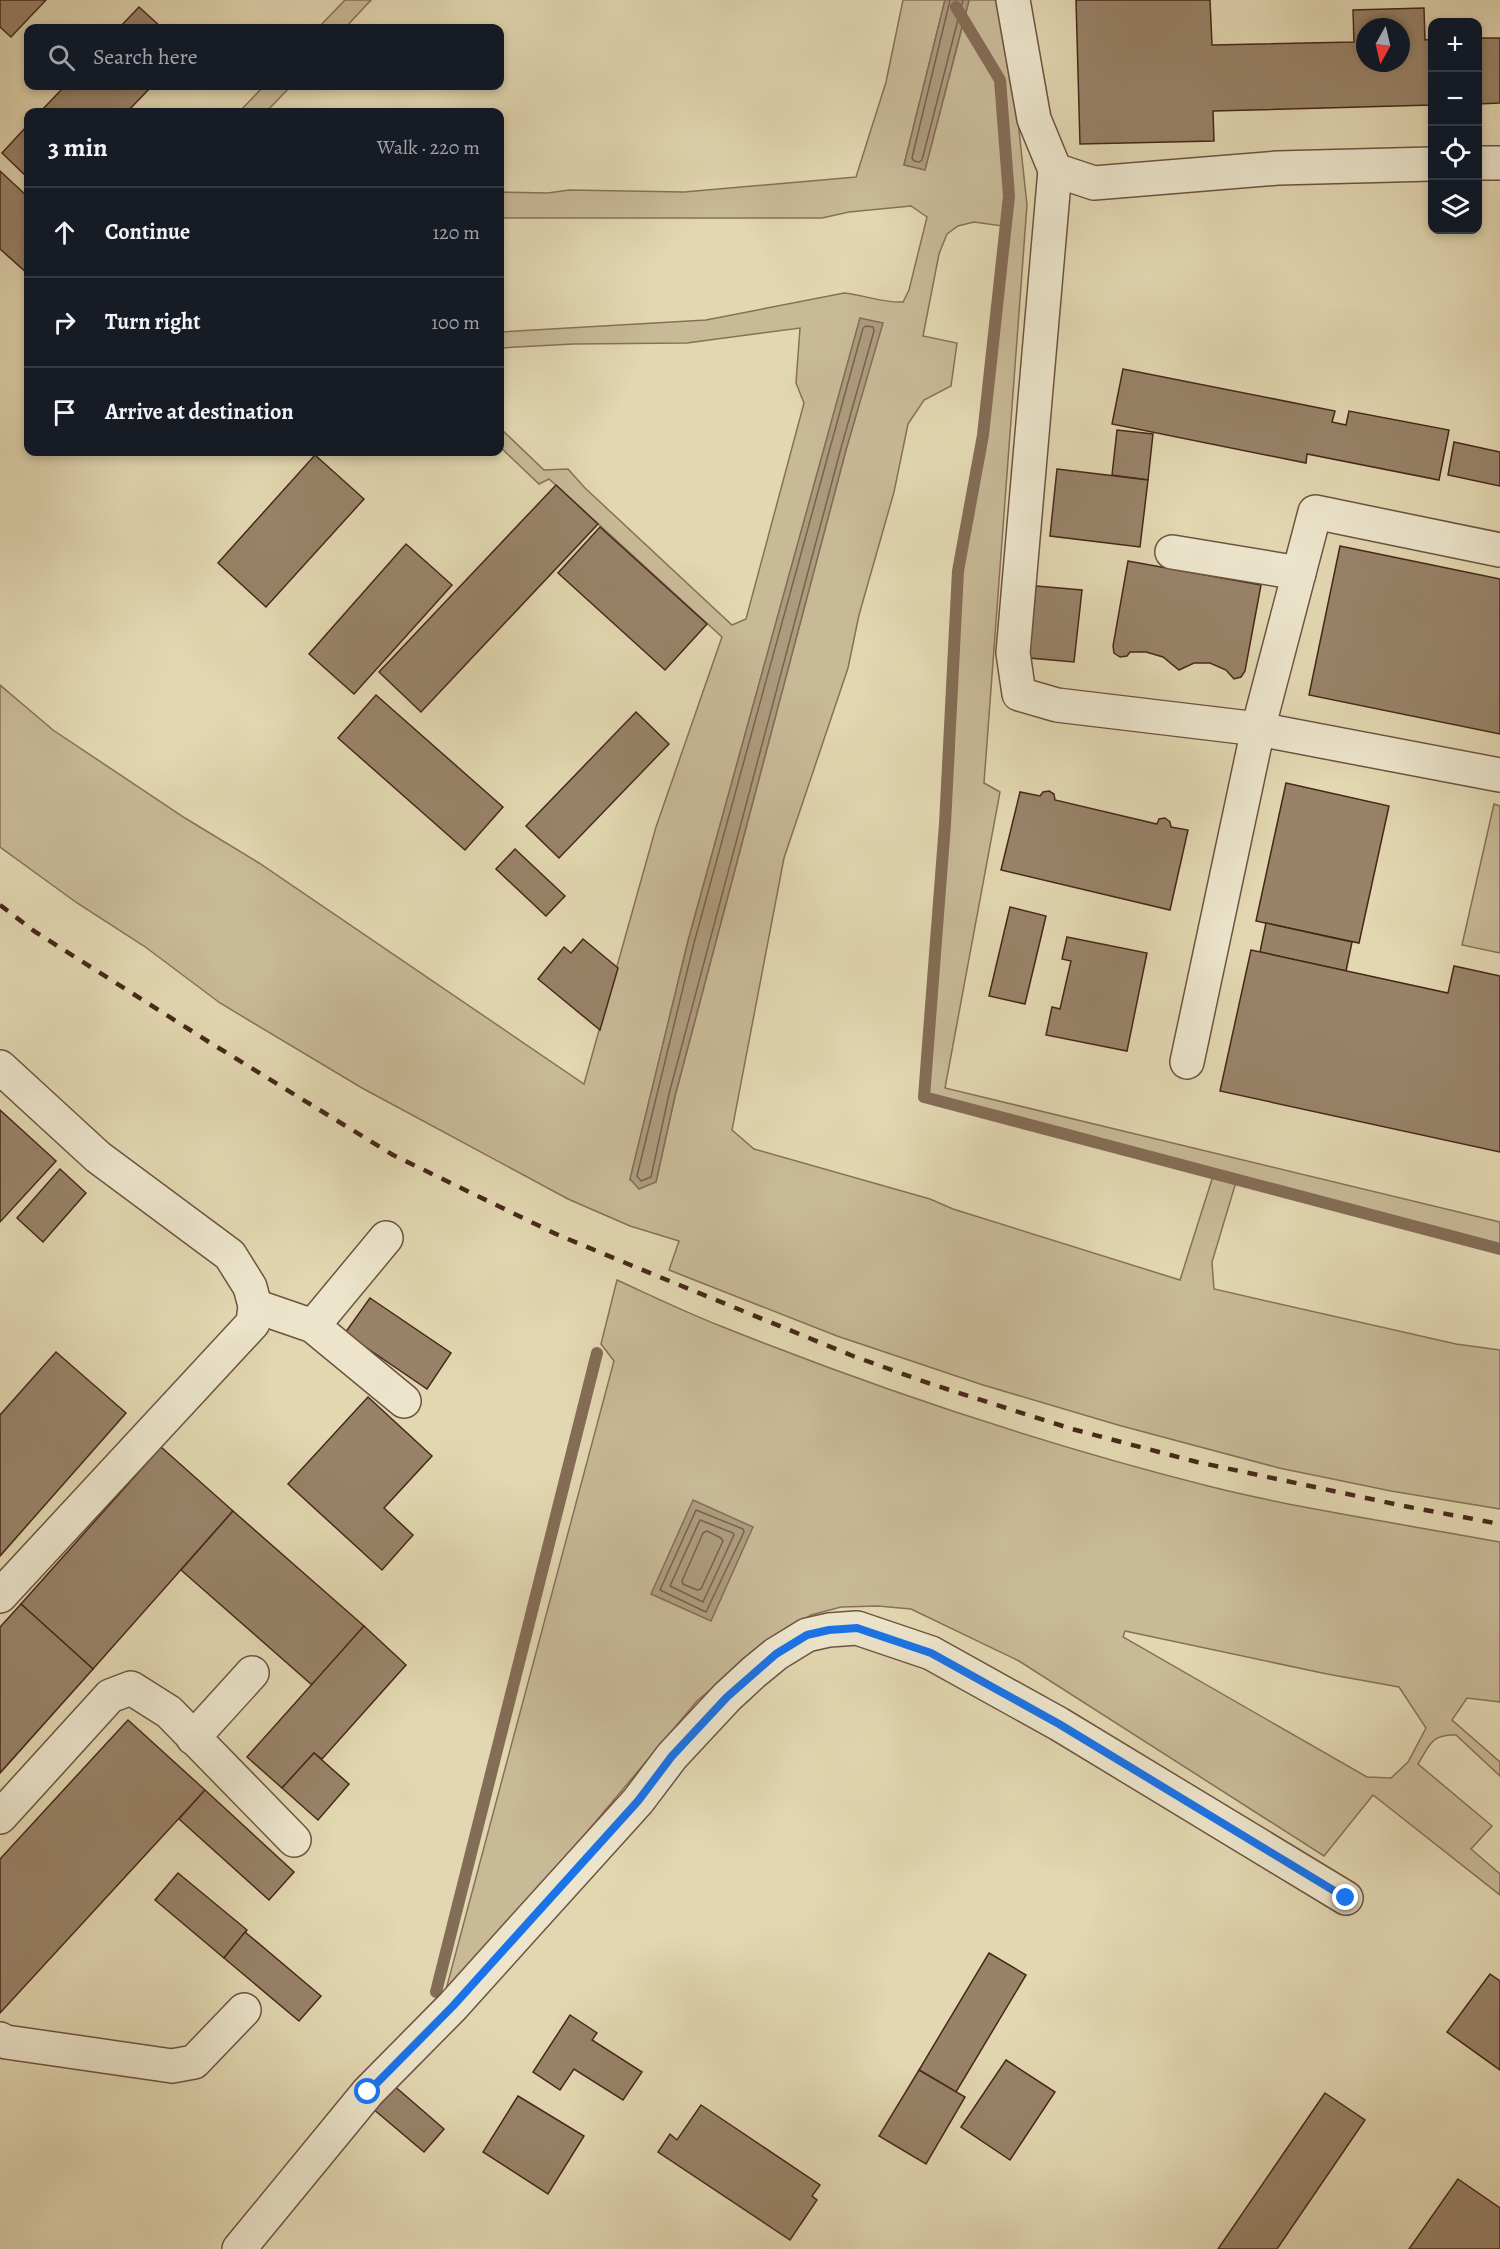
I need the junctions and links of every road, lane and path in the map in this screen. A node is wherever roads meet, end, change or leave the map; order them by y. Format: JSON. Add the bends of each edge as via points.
{"nodes":[{"id":1,"x":1013,"y":0,"type":"edge"},
{"id":2,"x":1500,"y":162,"type":"edge"},
{"id":3,"x":1482,"y":163,"type":"edge"},
{"id":4,"x":1428,"y":164,"type":"edge"},
{"id":5,"x":1055,"y":170,"type":"junction"},
{"id":6,"x":1500,"y":550,"type":"edge"},
{"id":7,"x":1172,"y":552,"type":"dead end"},
{"id":8,"x":1299,"y":573,"type":"junction"},
{"id":9,"x":1258,"y":729,"type":"junction"},
{"id":10,"x":1500,"y":775,"type":"edge"},
{"id":11,"x":1187,"y":1062,"type":"dead end"},
{"id":12,"x":0,"y":1067,"type":"edge"},
{"id":13,"x":386,"y":1238,"type":"dead end"},
{"id":14,"x":255,"y":1306,"type":"junction"},
{"id":15,"x":313,"y":1326,"type":"junction"},
{"id":16,"x":404,"y":1401,"type":"dead end"},
{"id":17,"x":0,"y":1596,"type":"edge"},
{"id":18,"x":252,"y":1673,"type":"dead end"},
{"id":19,"x":193,"y":1738,"type":"junction"},
{"id":20,"x":0,"y":1817,"type":"edge"},
{"id":21,"x":294,"y":1840,"type":"dead end"},
{"id":22,"x":1346,"y":1898,"type":"dead end"},
{"id":23,"x":244,"y":2010,"type":"dead end"},
{"id":24,"x":0,"y":2039,"type":"edge"},
{"id":25,"x":239,"y":2249,"type":"edge"}],
"edges":[{"from":1,"to":5,"type":"street","via":[[1034,119]]},
{"from":2,"to":3,"type":"street"},
{"from":4,"to":5,"type":"street","via":[[1278,168],[1094,183]]},
{"from":5,"to":9,"type":"street","via":[[1013,653],[1019,694],[1057,705]]},
{"from":6,"to":8,"type":"street","via":[[1315,512]]},
{"from":7,"to":8,"type":"street"},
{"from":8,"to":9,"type":"street"},
{"from":9,"to":10,"type":"street"},
{"from":9,"to":11,"type":"street"},
{"from":12,"to":14,"type":"street","via":[[98,1157],[230,1255],[250,1287]]},
{"from":13,"to":15,"type":"street"},
{"from":14,"to":15,"type":"street"},
{"from":14,"to":17,"type":"street","via":[[253,1323]]},
{"from":15,"to":16,"type":"street"},
{"from":18,"to":19,"type":"street"},
{"from":19,"to":20,"type":"street","via":[[169,1712],[131,1688],[110,1696]]},
{"from":19,"to":21,"type":"street"},
{"from":22,"to":25,"type":"street","via":[[1059,1724],[931,1653],[857,1628],[807,1635],[754,1672],[672,1756],[638,1801],[453,2006],[368,2092]]},
{"from":23,"to":24,"type":"street","via":[[194,2062],[172,2066]]}]}
